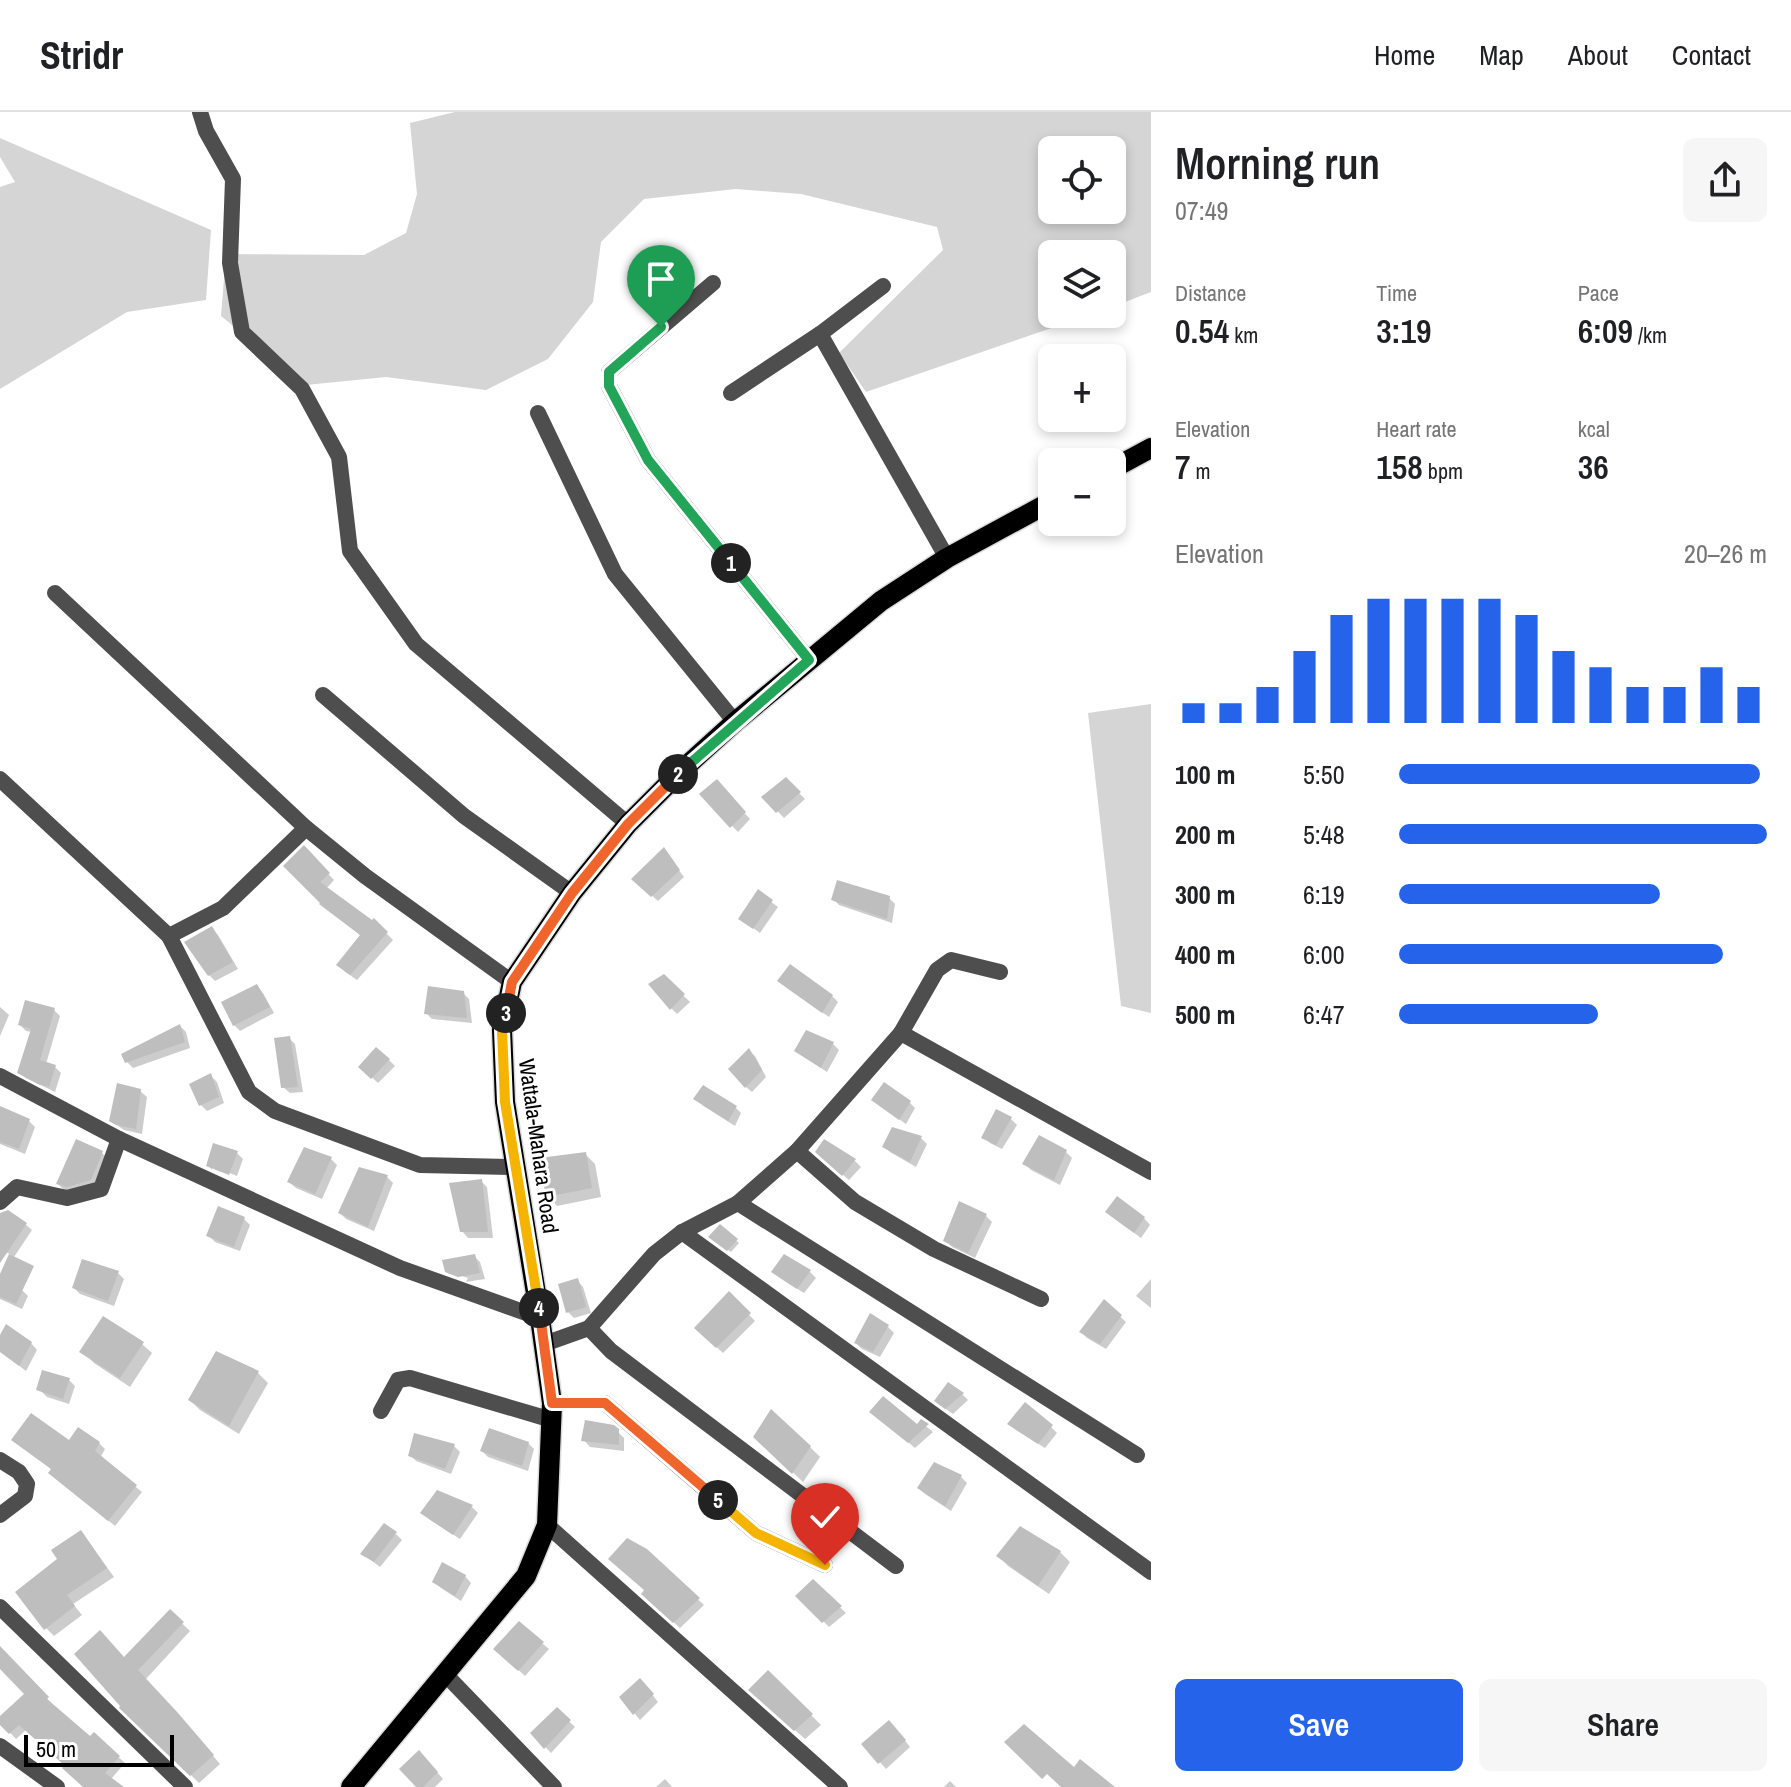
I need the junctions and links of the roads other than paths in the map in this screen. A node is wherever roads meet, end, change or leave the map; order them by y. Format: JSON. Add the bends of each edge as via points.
{"nodes":[{"id":1,"x":200,"y":112,"type":"edge"},
{"id":2,"x":713,"y":283,"type":"dead end"},
{"id":3,"x":883,"y":286,"type":"dead end"},
{"id":4,"x":820,"y":334,"type":"junction"},
{"id":5,"x":731,"y":393,"type":"dead end"},
{"id":6,"x":538,"y":413,"type":"dead end"},
{"id":7,"x":1151,"y":448,"type":"edge"},
{"id":8,"x":1126,"y":461,"type":"edge"},
{"id":9,"x":1038,"y":509,"type":"edge"},
{"id":10,"x":947,"y":558,"type":"junction"},
{"id":11,"x":55,"y":593,"type":"dead end"},
{"id":12,"x":809,"y":660,"type":"junction"},
{"id":13,"x":323,"y":695,"type":"dead end"},
{"id":14,"x":735,"y":722,"type":"junction"},
{"id":15,"x":0,"y":779,"type":"edge"},
{"id":16,"x":628,"y":824,"type":"junction"},
{"id":17,"x":306,"y":828,"type":"junction"},
{"id":18,"x":572,"y":893,"type":"junction"},
{"id":19,"x":169,"y":936,"type":"junction"},
{"id":20,"x":1000,"y":972,"type":"dead end"},
{"id":21,"x":512,"y":982,"type":"junction"},
{"id":22,"x":901,"y":1033,"type":"junction"},
{"id":23,"x":0,"y":1076,"type":"edge"},
{"id":24,"x":119,"y":1139,"type":"junction"},
{"id":25,"x":797,"y":1151,"type":"junction"},
{"id":26,"x":514,"y":1167,"type":"junction"},
{"id":27,"x":1151,"y":1172,"type":"edge"},
{"id":28,"x":0,"y":1202,"type":"edge"},
{"id":29,"x":738,"y":1203,"type":"junction"},
{"id":30,"x":682,"y":1232,"type":"junction"},
{"id":31,"x":1041,"y":1299,"type":"dead end"},
{"id":32,"x":540,"y":1318,"type":"junction"},
{"id":33,"x":589,"y":1328,"type":"junction"},
{"id":34,"x":544,"y":1344,"type":"junction"},
{"id":35,"x":381,"y":1411,"type":"dead end"},
{"id":36,"x":552,"y":1411,"type":"junction"},
{"id":37,"x":1137,"y":1455,"type":"dead end"},
{"id":38,"x":0,"y":1460,"type":"edge"},
{"id":39,"x":0,"y":1515,"type":"edge"},
{"id":40,"x":547,"y":1525,"type":"junction"},
{"id":41,"x":825,"y":1565,"type":"dead end"},
{"id":42,"x":896,"y":1566,"type":"dead end"},
{"id":43,"x":1151,"y":1572,"type":"edge"},
{"id":44,"x":0,"y":1607,"type":"edge"},
{"id":45,"x":445,"y":1674,"type":"junction"},
{"id":46,"x":0,"y":1746,"type":"edge"},
{"id":47,"x":57,"y":1787,"type":"edge"},
{"id":48,"x":185,"y":1787,"type":"edge"},
{"id":49,"x":351,"y":1787,"type":"edge"},
{"id":50,"x":554,"y":1787,"type":"edge"},
{"id":51,"x":840,"y":1787,"type":"edge"}],
"edges":[{"from":1,"to":16,"type":"street","via":[[233,179],[230,263],[242,332],[302,389],[339,457],[350,551],[416,644]]},
{"from":2,"to":12,"type":"street","via":[[609,372],[609,386],[648,460]]},
{"from":3,"to":4,"type":"street"},
{"from":4,"to":5,"type":"street"},
{"from":4,"to":10,"type":"street"},
{"from":6,"to":14,"type":"street","via":[[615,574]]},
{"from":7,"to":8,"type":"main road"},
{"from":9,"to":10,"type":"main road","name":"Wattala-Mahara Road"},
{"from":10,"to":12,"type":"main road","name":"Wattala-Mahara Road","via":[[881,601]]},
{"from":11,"to":17,"type":"street"},
{"from":12,"to":14,"type":"main road","name":"Wattala-Mahara Road"},
{"from":13,"to":18,"type":"street","via":[[464,816]]},
{"from":14,"to":16,"type":"main road","name":"Wattala-Mahara Road"},
{"from":15,"to":19,"type":"street"},
{"from":16,"to":18,"type":"main road","name":"Wattala-Mahara Road"},
{"from":17,"to":19,"type":"street","via":[[223,908]]},
{"from":17,"to":21,"type":"street"},
{"from":18,"to":21,"type":"main road","name":"Wattala-Mahara Road"},
{"from":19,"to":26,"type":"street","via":[[249,1092],[275,1111],[420,1165]]},
{"from":20,"to":22,"type":"street","via":[[951,960],[937,970]]},
{"from":21,"to":26,"type":"main road","name":"Wattala-Mahara Road","via":[[502,1030]]},
{"from":22,"to":25,"type":"street"},
{"from":22,"to":27,"type":"street"},
{"from":23,"to":24,"type":"street"},
{"from":24,"to":28,"type":"street","via":[[101,1189],[67,1198],[17,1187]]},
{"from":24,"to":32,"type":"street","via":[[400,1268]]},
{"from":25,"to":29,"type":"street"},
{"from":25,"to":31,"type":"street","via":[[855,1202],[934,1249]]},
{"from":26,"to":32,"type":"main road","name":"Wattala-Mahara Road"},
{"from":29,"to":30,"type":"street"},
{"from":29,"to":37,"type":"street"},
{"from":30,"to":33,"type":"street","via":[[654,1254]]},
{"from":30,"to":43,"type":"street"},
{"from":32,"to":34,"type":"main road","name":"Wattala-Mahara Road"},
{"from":33,"to":34,"type":"street"},
{"from":33,"to":42,"type":"street","via":[[611,1351]]},
{"from":34,"to":36,"type":"main road","name":"Wattala-Mahara Road"},
{"from":35,"to":36,"type":"street","via":[[398,1380],[410,1378]]},
{"from":36,"to":40,"type":"main road","name":"Wattala-Mahara Road"},
{"from":36,"to":41,"type":"street","via":[[605,1403],[756,1533]]},
{"from":38,"to":39,"type":"street","via":[[27,1484],[25,1496]]},
{"from":40,"to":45,"type":"main road","name":"Wattala-Mahara Road","via":[[526,1576]]},
{"from":40,"to":51,"type":"street"},
{"from":44,"to":48,"type":"street"},
{"from":45,"to":49,"type":"main road","name":"Wattala-Mahara Road"},
{"from":45,"to":50,"type":"street"},
{"from":46,"to":47,"type":"street"}]}
